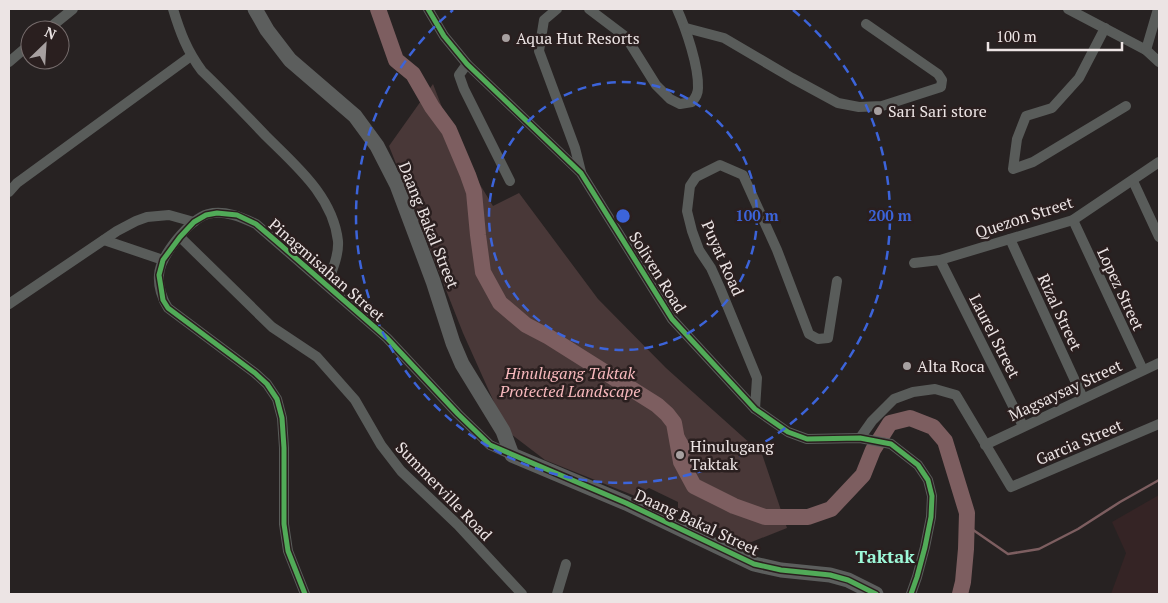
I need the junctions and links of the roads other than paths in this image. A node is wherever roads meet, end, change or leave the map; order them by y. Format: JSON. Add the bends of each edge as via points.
{"nodes":[{"id":1,"x":72,"y":9,"type":"edge"},
{"id":2,"x":173,"y":9,"type":"edge"},
{"id":3,"x":255,"y":9,"type":"edge"},
{"id":4,"x":428,"y":9,"type":"edge"},
{"id":5,"x":557,"y":9,"type":"edge"},
{"id":6,"x":589,"y":9,"type":"edge"},
{"id":7,"x":678,"y":9,"type":"edge"},
{"id":8,"x":1068,"y":9,"type":"edge"},
{"id":9,"x":1158,"y":9,"type":"edge"},
{"id":10,"x":59,"y":20,"type":"edge"},
{"id":11,"x":866,"y":24,"type":"dead end"},
{"id":12,"x":686,"y":28,"type":"junction"},
{"id":13,"x":1105,"y":28,"type":"junction"},
{"id":14,"x":1146,"y":50,"type":"junction"},
{"id":15,"x":20,"y":53,"type":"edge"},
{"id":16,"x":191,"y":56,"type":"junction"},
{"id":17,"x":9,"y":62,"type":"edge"},
{"id":18,"x":1159,"y":62,"type":"edge"},
{"id":19,"x":467,"y":64,"type":"junction"},
{"id":20,"x":1126,"y":106,"type":"dead end"},
{"id":21,"x":1159,"y":162,"type":"edge"},
{"id":22,"x":581,"y":173,"type":"junction"},
{"id":23,"x":510,"y":181,"type":"dead end"},
{"id":24,"x":1133,"y":181,"type":"junction"},
{"id":25,"x":9,"y":192,"type":"edge"},
{"id":26,"x":1073,"y":220,"type":"junction"},
{"id":27,"x":194,"y":222,"type":"junction"},
{"id":28,"x":180,"y":237,"type":"junction"},
{"id":29,"x":1159,"y":237,"type":"edge"},
{"id":30,"x":1010,"y":239,"type":"junction"},
{"id":31,"x":104,"y":240,"type":"junction"},
{"id":32,"x":163,"y":260,"type":"junction"},
{"id":33,"x":940,"y":260,"type":"junction"},
{"id":34,"x":914,"y":263,"type":"dead end"},
{"id":35,"x":837,"y":281,"type":"dead end"},
{"id":36,"x":327,"y":284,"type":"junction"},
{"id":37,"x":9,"y":304,"type":"edge"},
{"id":38,"x":1159,"y":363,"type":"edge"},
{"id":39,"x":1143,"y":370,"type":"junction"},
{"id":40,"x":1083,"y":398,"type":"junction"},
{"id":41,"x":755,"y":409,"type":"junction"},
{"id":42,"x":1159,"y":424,"type":"edge"},
{"id":43,"x":1023,"y":426,"type":"junction"},
{"id":44,"x":863,"y":439,"type":"junction"},
{"id":45,"x":985,"y":445,"type":"junction"},
{"id":46,"x":512,"y":455,"type":"junction"},
{"id":47,"x":566,"y":564,"type":"dead end"},
{"id":48,"x":306,"y":594,"type":"edge"},
{"id":49,"x":522,"y":594,"type":"edge"},
{"id":50,"x":557,"y":594,"type":"edge"},
{"id":51,"x":876,"y":594,"type":"edge"},
{"id":52,"x":910,"y":594,"type":"edge"}],
"edges":[{"from":1,"to":10,"type":"street"},
{"from":2,"to":16,"type":"street"},
{"from":3,"to":46,"type":"street","name":"Daang Bakal Street","via":[[290,60],[354,116],[377,146],[397,185],[462,364],[503,431]]},
{"from":4,"to":19,"type":"street","name":"Soliven Road","via":[[444,36]]},
{"from":5,"to":22,"type":"street","via":[[544,20],[539,51]]},
{"from":6,"to":12,"type":"street","via":[[626,37],[656,85],[680,104],[692,102],[698,87]]},
{"from":7,"to":12,"type":"street"},
{"from":8,"to":13,"type":"street"},
{"from":9,"to":14,"type":"street"},
{"from":11,"to":12,"type":"street","via":[[938,74],[942,80],[941,87],[882,106],[859,107],[838,102],[724,38]]},
{"from":13,"to":14,"type":"street"},
{"from":13,"to":20,"type":"street","via":[[1079,78],[1052,108],[1026,116],[1017,139],[1013,169],[1033,162]]},
{"from":14,"to":18,"type":"street"},
{"from":15,"to":17,"type":"street"},
{"from":16,"to":25,"type":"street"},
{"from":16,"to":36,"type":"street","via":[[300,170],[325,203],[338,242]]},
{"from":19,"to":22,"type":"street","name":"Soliven Road"},
{"from":19,"to":23,"type":"street","via":[[459,74],[461,82]]},
{"from":21,"to":24,"type":"street","name":"Quezon Street"},
{"from":22,"to":41,"type":"street","name":"Soliven Road","via":[[672,319]]},
{"from":24,"to":26,"type":"street","name":"Quezon Street"},
{"from":24,"to":29,"type":"street"},
{"from":26,"to":30,"type":"street","name":"Quezon Street"},
{"from":26,"to":39,"type":"street","name":"Lopez Street"},
{"from":27,"to":28,"type":"street","name":"Pinagmisahan Street"},
{"from":27,"to":31,"type":"street","via":[[168,215],[147,217],[126,225]]},
{"from":27,"to":36,"type":"street","name":"Pinagmisahan Street","via":[[206,214],[237,215],[256,224]]},
{"from":28,"to":32,"type":"street","name":"Pinagmisahan Street"},
{"from":28,"to":49,"type":"street","name":"Summerville Road","via":[[272,327],[316,357],[355,400],[380,445],[401,472],[458,525]]},
{"from":30,"to":33,"type":"street","name":"Quezon Street"},
{"from":30,"to":40,"type":"street","name":"Rizal Street"},
{"from":31,"to":32,"type":"street"},
{"from":31,"to":37,"type":"street"},
{"from":32,"to":48,"type":"street","via":[[159,275],[163,300],[168,308],[255,373],[277,399],[282,418],[284,524],[288,551]]},
{"from":33,"to":34,"type":"street","name":"Quezon Street"},
{"from":33,"to":43,"type":"street","name":"Laurel Street"},
{"from":35,"to":41,"type":"street","name":"Puyat Road","via":[[828,338],[818,339],[809,334],[778,250],[743,175],[720,165],[696,177],[690,186],[687,211],[699,250],[711,268],[757,378]]},
{"from":36,"to":46,"type":"street","name":"Pinagmisahan Street","via":[[387,338],[490,445]]},
{"from":38,"to":39,"type":"street","name":"Magsaysay Street"},
{"from":39,"to":40,"type":"street","name":"Magsaysay Street"},
{"from":40,"to":43,"type":"street","name":"Magsaysay Street"},
{"from":41,"to":44,"type":"street","name":"Soliven Road","via":[[788,432],[807,439]]},
{"from":42,"to":45,"type":"street","name":"Garcia Street","via":[[1010,487]]},
{"from":43,"to":45,"type":"street","name":"Magsaysay Street"},
{"from":44,"to":45,"type":"street","via":[[872,421],[894,399],[935,389],[956,396]]},
{"from":44,"to":52,"type":"street","name":"Soliven Road","via":[[891,444],[918,465],[928,480],[932,496],[931,517]]},
{"from":46,"to":51,"type":"street","name":"Daang Bakal Street","via":[[626,503],[754,564],[830,575]]},
{"from":47,"to":50,"type":"street"}]}
